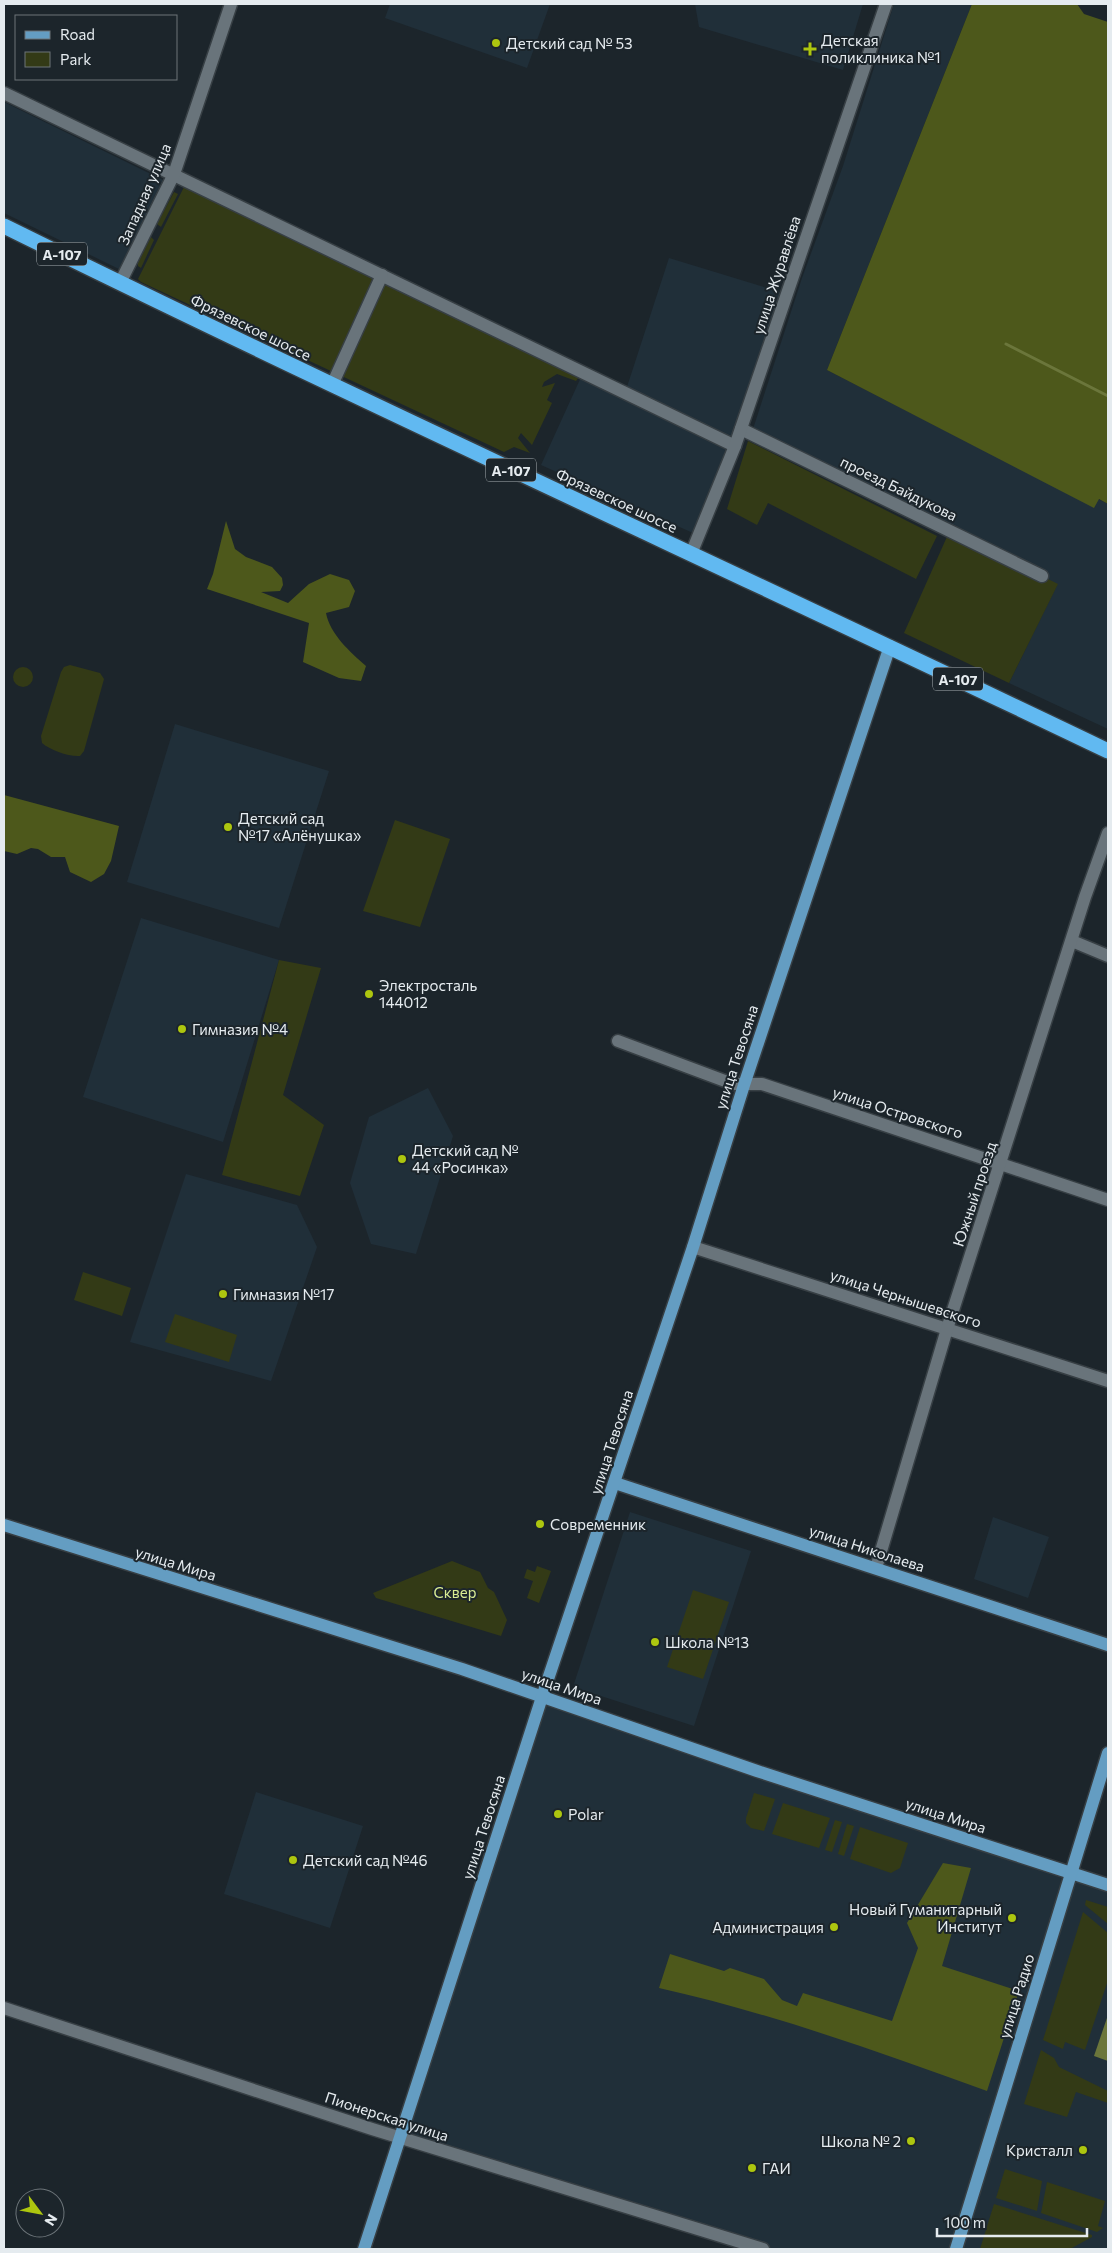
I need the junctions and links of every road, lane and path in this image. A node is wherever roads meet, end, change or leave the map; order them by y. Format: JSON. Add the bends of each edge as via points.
{"nodes":[{"id":1,"x":231,"y":4,"type":"edge"},
{"id":2,"x":886,"y":4,"type":"edge"},
{"id":3,"x":4,"y":93,"type":"edge"},
{"id":4,"x":174,"y":174,"type":"junction"},
{"id":5,"x":4,"y":226,"type":"edge"},
{"id":6,"x":382,"y":275,"type":"junction"},
{"id":7,"x":120,"y":283,"type":"junction"},
{"id":8,"x":332,"y":385,"type":"junction"},
{"id":9,"x":741,"y":429,"type":"junction"},
{"id":10,"x":735,"y":446,"type":"junction"},
{"id":11,"x":691,"y":554,"type":"junction"},
{"id":12,"x":1042,"y":576,"type":"dead end"},
{"id":13,"x":890,"y":646,"type":"junction"},
{"id":14,"x":1108,"y":751,"type":"edge"},
{"id":15,"x":1108,"y":832,"type":"edge"},
{"id":16,"x":1072,"y":941,"type":"junction"},
{"id":17,"x":1108,"y":956,"type":"edge"},
{"id":18,"x":618,"y":1041,"type":"dead end"},
{"id":19,"x":744,"y":1085,"type":"junction"},
{"id":20,"x":1001,"y":1163,"type":"junction"},
{"id":21,"x":1108,"y":1200,"type":"edge"},
{"id":22,"x":693,"y":1248,"type":"junction"},
{"id":23,"x":947,"y":1329,"type":"junction"},
{"id":24,"x":1108,"y":1381,"type":"edge"},
{"id":25,"x":615,"y":1483,"type":"junction"},
{"id":26,"x":4,"y":1525,"type":"edge"},
{"id":27,"x":876,"y":1568,"type":"junction"},
{"id":28,"x":1108,"y":1645,"type":"edge"},
{"id":29,"x":542,"y":1697,"type":"junction"},
{"id":30,"x":1108,"y":1752,"type":"edge"},
{"id":31,"x":1070,"y":1872,"type":"junction"},
{"id":32,"x":1108,"y":1885,"type":"edge"},
{"id":33,"x":4,"y":2008,"type":"edge"},
{"id":34,"x":399,"y":2137,"type":"junction"},
{"id":35,"x":364,"y":2249,"type":"edge"},
{"id":36,"x":763,"y":2249,"type":"edge"},
{"id":37,"x":956,"y":2249,"type":"edge"}],
"edges":[{"from":1,"to":4,"type":"street","name":"Западная улица"},
{"from":2,"to":9,"type":"street","name":"улица Журавлёва"},
{"from":3,"to":4,"type":"street"},
{"from":4,"to":6,"type":"street"},
{"from":4,"to":7,"type":"street","name":"Западная улица"},
{"from":5,"to":7,"type":"highway","name":"Фрязевское шоссе","number":"А-107"},
{"from":6,"to":8,"type":"street"},
{"from":6,"to":10,"type":"street"},
{"from":7,"to":8,"type":"highway","name":"Фрязевское шоссе","number":"А-107"},
{"from":8,"to":11,"type":"highway","name":"Фрязевское шоссе","number":"А-107"},
{"from":9,"to":10,"type":"street","name":"улица Журавлёва"},
{"from":9,"to":12,"type":"street","name":"проезд Байдукова"},
{"from":10,"to":11,"type":"street","name":"улица Журавлёва"},
{"from":11,"to":13,"type":"highway","name":"Фрязевское шоссе","number":"А-107"},
{"from":13,"to":14,"type":"highway","name":"Фрязевское шоссе","number":"А-107"},
{"from":13,"to":19,"type":"main road","name":"улица Тевосяна"},
{"from":15,"to":16,"type":"street","name":"Южный проезд"},
{"from":16,"to":17,"type":"street"},
{"from":16,"to":20,"type":"street","name":"Южный проезд"},
{"from":18,"to":19,"type":"street","via":[[701,1073]]},
{"from":19,"to":20,"type":"street","name":"улица Островского","via":[[762,1084]]},
{"from":19,"to":22,"type":"main road","name":"улица Тевосяна"},
{"from":20,"to":21,"type":"street","name":"улица Островского"},
{"from":20,"to":23,"type":"street","name":"Южный проезд"},
{"from":22,"to":23,"type":"street","name":"улица Чернышевского"},
{"from":22,"to":25,"type":"main road","name":"улица Тевосяна"},
{"from":23,"to":24,"type":"street","name":"улица Чернышевского"},
{"from":23,"to":27,"type":"street","name":"Южный проезд"},
{"from":25,"to":27,"type":"main road","name":"улица Николаева"},
{"from":25,"to":29,"type":"main road","name":"улица Тевосяна"},
{"from":26,"to":29,"type":"main road","name":"улица Мира"},
{"from":27,"to":28,"type":"main road","name":"улица Николаева"},
{"from":29,"to":31,"type":"main road","name":"улица Мира","via":[[757,1771]]},
{"from":29,"to":34,"type":"main road","name":"улица Тевосяна"},
{"from":30,"to":31,"type":"main road","name":"улица Радио"},
{"from":31,"to":32,"type":"main road","name":"улица Мира"},
{"from":31,"to":37,"type":"main road","name":"улица Радио"},
{"from":33,"to":34,"type":"street","name":"Пионерская улица"},
{"from":34,"to":35,"type":"main road","name":"улица Тевосяна"},
{"from":34,"to":36,"type":"street","name":"Пионерская улица"}]}
